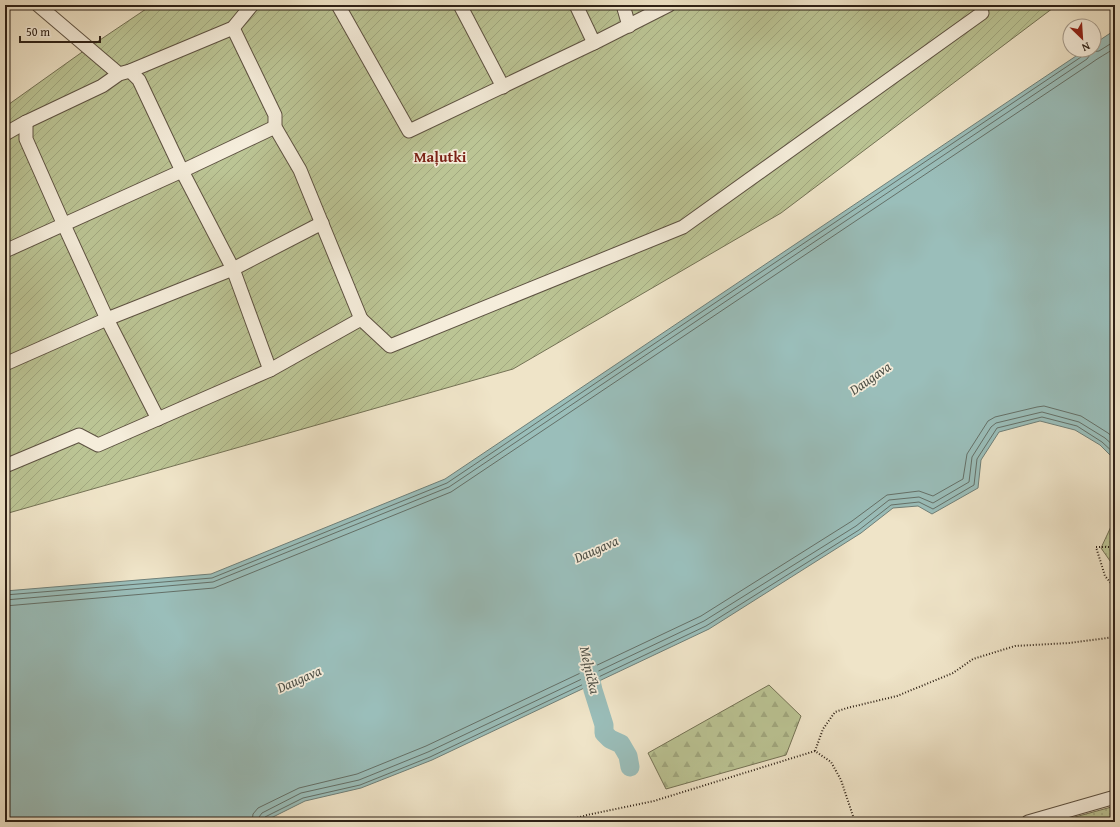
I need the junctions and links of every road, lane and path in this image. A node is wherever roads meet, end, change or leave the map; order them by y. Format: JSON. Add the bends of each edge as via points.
{"nodes":[{"id":1,"x":38,"y":5,"type":"edge"},
{"id":2,"x":252,"y":5,"type":"edge"},
{"id":3,"x":338,"y":5,"type":"edge"},
{"id":4,"x":460,"y":5,"type":"edge"},
{"id":5,"x":576,"y":5,"type":"edge"},
{"id":6,"x":623,"y":5,"type":"edge"},
{"id":7,"x":669,"y":5,"type":"edge"},
{"id":8,"x":982,"y":13,"type":"dead end"},
{"id":9,"x":628,"y":26,"type":"junction"},
{"id":10,"x":233,"y":28,"type":"junction"},
{"id":11,"x":594,"y":43,"type":"junction"},
{"id":12,"x":125,"y":72,"type":"junction"},
{"id":13,"x":503,"y":86,"type":"junction"},
{"id":14,"x":26,"y":122,"type":"junction"},
{"id":15,"x":274,"y":127,"type":"junction"},
{"id":16,"x":5,"y":134,"type":"edge"},
{"id":17,"x":182,"y":171,"type":"junction"},
{"id":18,"x":322,"y":223,"type":"junction"},
{"id":19,"x":64,"y":225,"type":"junction"},
{"id":20,"x":5,"y":251,"type":"edge"},
{"id":21,"x":234,"y":269,"type":"junction"},
{"id":22,"x":107,"y":319,"type":"junction"},
{"id":23,"x":361,"y":319,"type":"junction"},
{"id":24,"x":5,"y":364,"type":"edge"},
{"id":25,"x":270,"y":370,"type":"junction"},
{"id":26,"x":158,"y":419,"type":"junction"},
{"id":27,"x":5,"y":466,"type":"edge"},
{"id":28,"x":1115,"y":546,"type":"edge"},
{"id":29,"x":1115,"y":588,"type":"edge"},
{"id":30,"x":1115,"y":637,"type":"edge"},
{"id":31,"x":815,"y":751,"type":"junction"},
{"id":32,"x":1115,"y":797,"type":"edge"},
{"id":33,"x":563,"y":822,"type":"edge"},
{"id":34,"x":855,"y":822,"type":"edge"},
{"id":35,"x":1028,"y":822,"type":"edge"}],
"edges":[{"from":1,"to":12,"type":"street"},
{"from":2,"to":10,"type":"street"},
{"from":3,"to":13,"type":"street","via":[[409,131]]},
{"from":4,"to":13,"type":"street"},
{"from":5,"to":11,"type":"street"},
{"from":6,"to":9,"type":"street"},
{"from":7,"to":9,"type":"street"},
{"from":8,"to":23,"type":"street","via":[[683,227],[390,346]]},
{"from":9,"to":11,"type":"street"},
{"from":10,"to":12,"type":"street"},
{"from":10,"to":15,"type":"street","via":[[275,115]]},
{"from":11,"to":13,"type":"street"},
{"from":12,"to":14,"type":"street","via":[[102,86]]},
{"from":12,"to":17,"type":"street","via":[[139,80]]},
{"from":14,"to":16,"type":"street"},
{"from":14,"to":19,"type":"street","via":[[26,139]]},
{"from":15,"to":17,"type":"street"},
{"from":15,"to":18,"type":"street","via":[[300,170]]},
{"from":17,"to":19,"type":"street"},
{"from":17,"to":21,"type":"street"},
{"from":18,"to":21,"type":"street"},
{"from":18,"to":23,"type":"street"},
{"from":19,"to":20,"type":"street"},
{"from":19,"to":22,"type":"street"},
{"from":21,"to":22,"type":"street"},
{"from":21,"to":25,"type":"street"},
{"from":22,"to":24,"type":"street"},
{"from":22,"to":26,"type":"street"},
{"from":23,"to":25,"type":"street"},
{"from":25,"to":26,"type":"street"},
{"from":26,"to":27,"type":"street","via":[[98,445],[79,435]]},
{"from":28,"to":29,"type":"path","via":[[1096,547],[1105,576]]},
{"from":30,"to":31,"type":"path","via":[[1015,646],[973,659],[952,673],[897,696],[835,712],[822,729]]},
{"from":31,"to":33,"type":"path","via":[[654,801]]},
{"from":31,"to":34,"type":"path","via":[[831,762],[841,780]]},
{"from":32,"to":35,"type":"street"}]}
